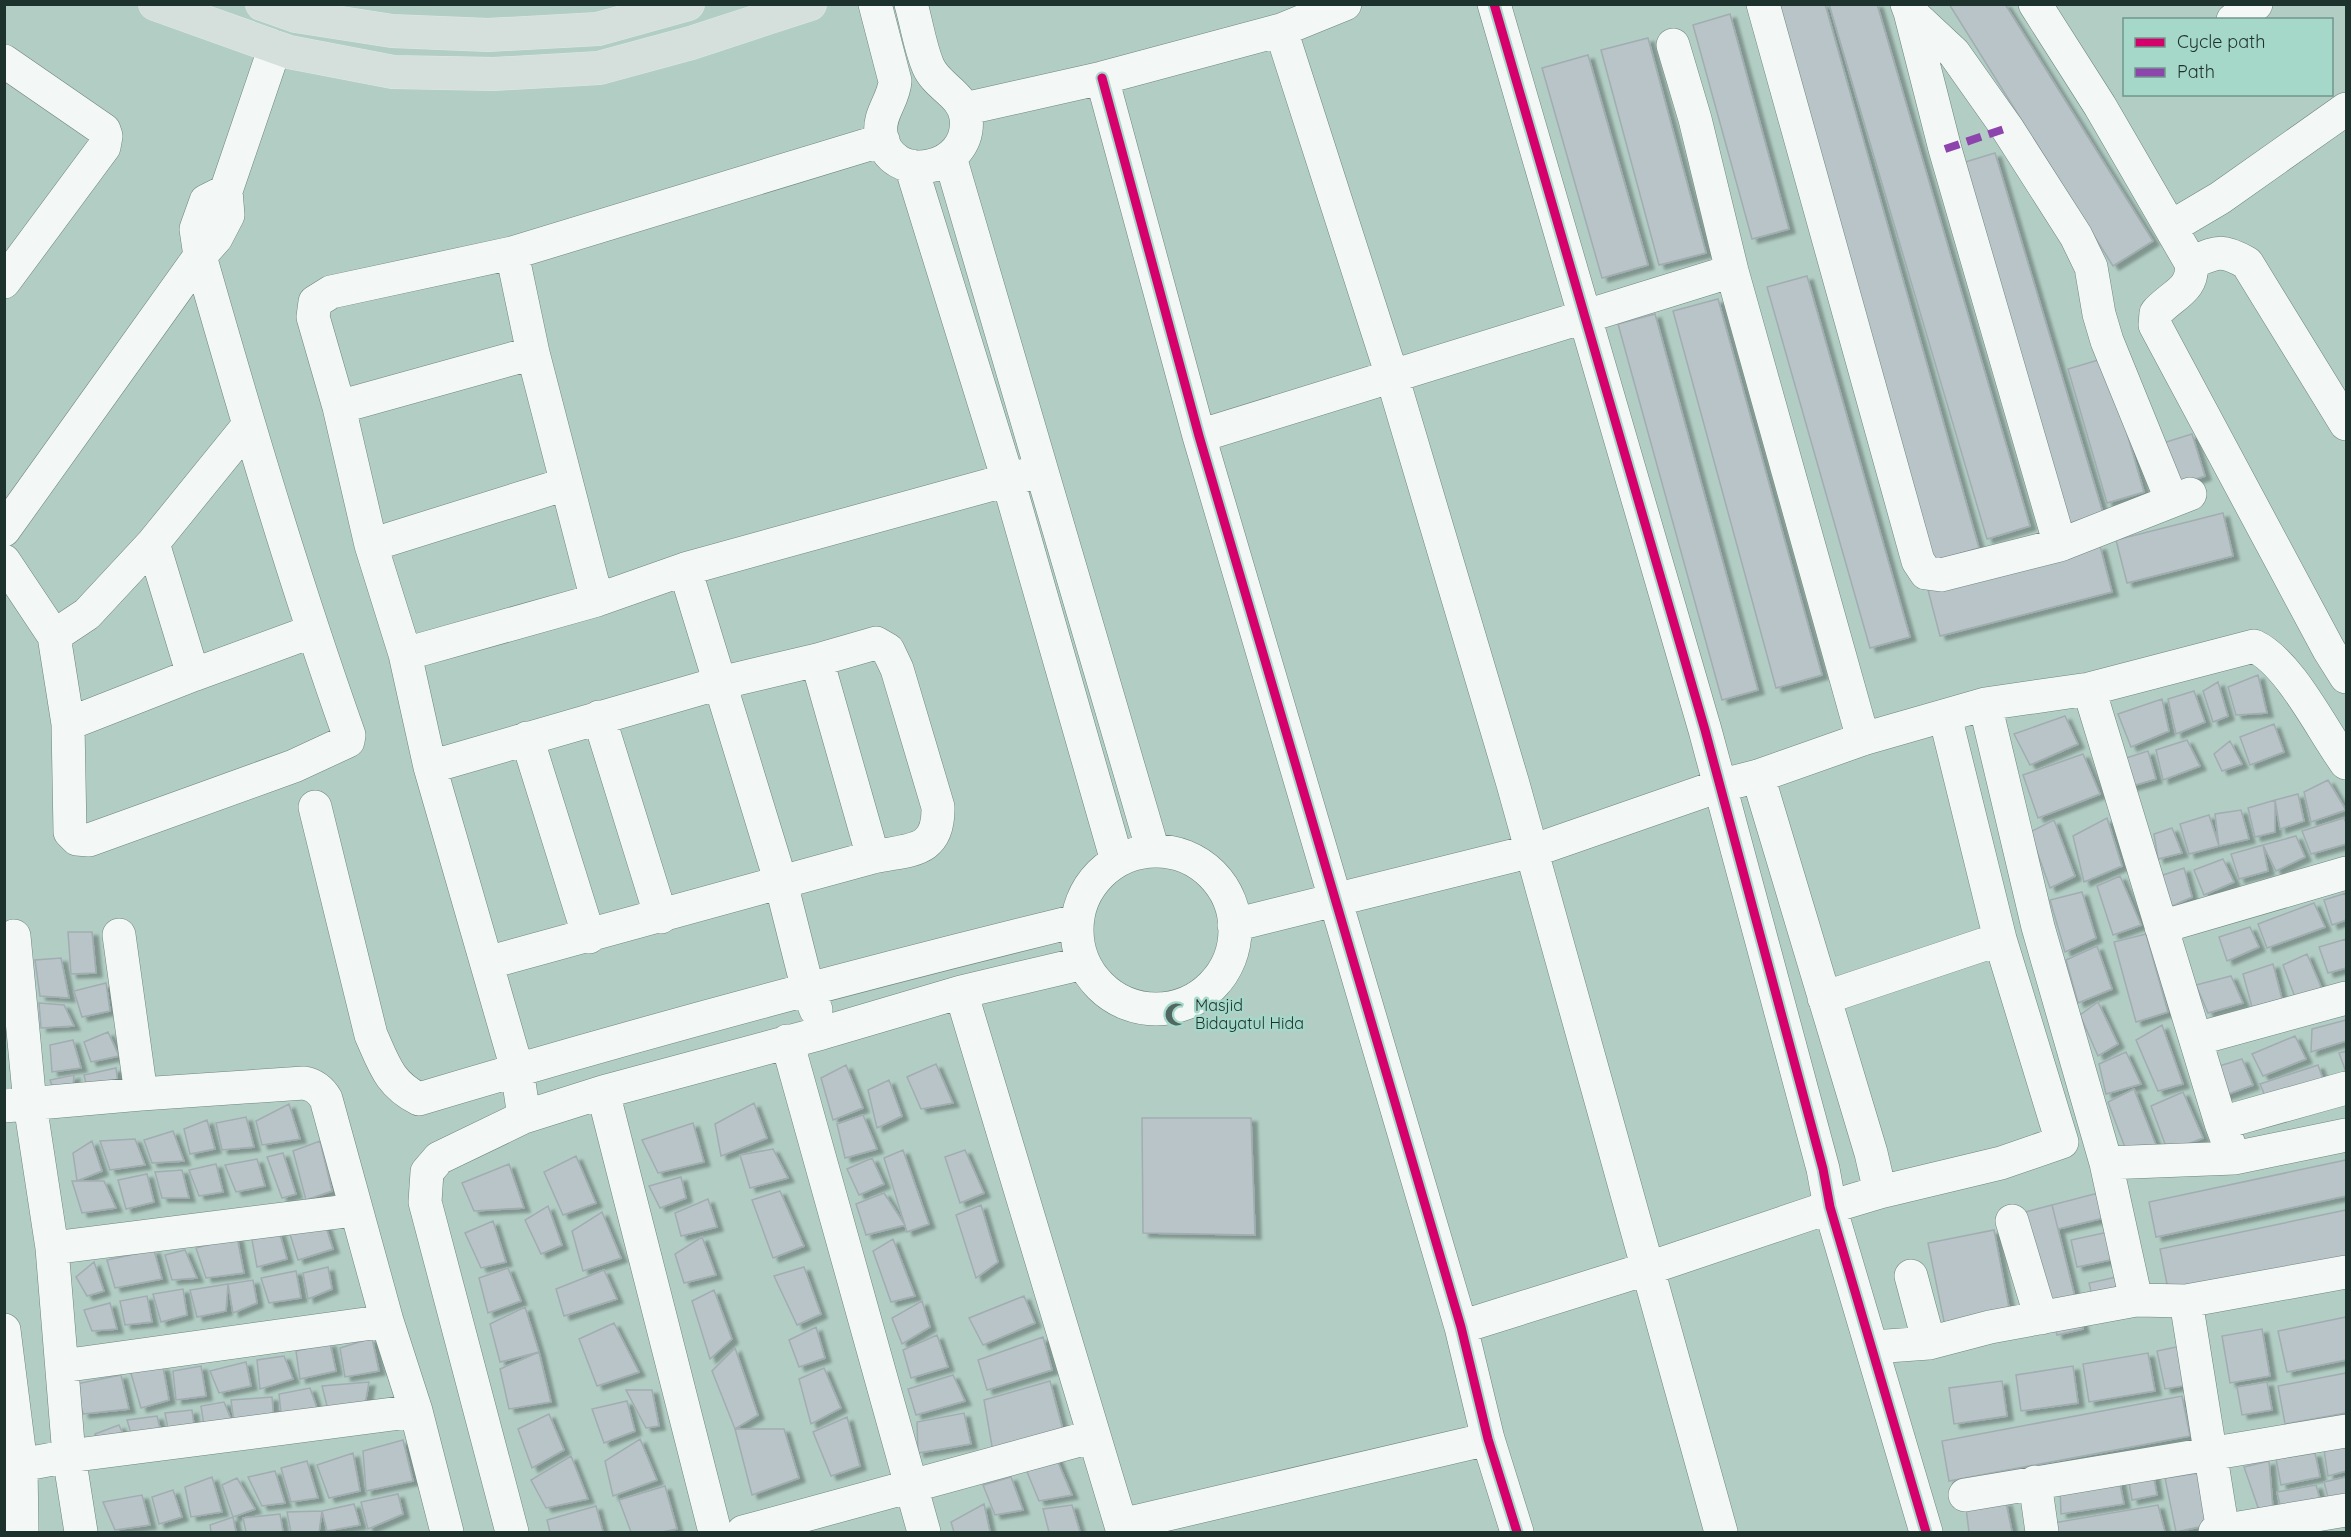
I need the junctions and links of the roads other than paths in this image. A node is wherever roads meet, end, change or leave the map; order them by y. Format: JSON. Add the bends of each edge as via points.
{"nodes":[{"id":1,"x":154,"y":4,"type":"edge"},
{"id":2,"x":262,"y":4,"type":"edge"},
{"id":3,"x":810,"y":4,"type":"edge"},
{"id":4,"x":875,"y":4,"type":"edge"},
{"id":5,"x":911,"y":4,"type":"edge"},
{"id":6,"x":1345,"y":4,"type":"edge"},
{"id":7,"x":1494,"y":4,"type":"edge"},
{"id":8,"x":1763,"y":4,"type":"edge"},
{"id":9,"x":2035,"y":4,"type":"edge"},
{"id":10,"x":2256,"y":4,"type":"edge"},
{"id":11,"x":683,"y":6,"type":"edge"},
{"id":12,"x":1908,"y":8,"type":"edge"},
{"id":13,"x":2236,"y":18,"type":"edge"},
{"id":14,"x":1281,"y":30,"type":"junction"},
{"id":15,"x":692,"y":43,"type":"junction"},
{"id":16,"x":1673,"y":45,"type":"dead end"},
{"id":17,"x":275,"y":47,"type":"junction"},
{"id":18,"x":4,"y":61,"type":"edge"},
{"id":19,"x":1102,"y":78,"type":"junction"},
{"id":20,"x":2112,"y":98,"type":"edge"},
{"id":21,"x":964,"y":109,"type":"junction"},
{"id":22,"x":2343,"y":118,"type":"edge"},
{"id":23,"x":883,"y":140,"type":"junction"},
{"id":24,"x":950,"y":157,"type":"junction"},
{"id":25,"x":911,"y":166,"type":"junction"},
{"id":26,"x":2171,"y":227,"type":"junction"},
{"id":27,"x":14,"y":248,"type":"edge"},
{"id":28,"x":512,"y":253,"type":"junction"},
{"id":29,"x":200,"y":256,"type":"junction"},
{"id":30,"x":2191,"y":263,"type":"junction"},
{"id":31,"x":1732,"y":271,"type":"junction"},
{"id":32,"x":4,"y":282,"type":"edge"},
{"id":33,"x":1584,"y":315,"type":"junction"},
{"id":34,"x":532,"y":353,"type":"junction"},
{"id":35,"x":1392,"y":376,"type":"junction"},
{"id":36,"x":339,"y":407,"type":"junction"},
{"id":37,"x":2346,"y":424,"type":"edge"},
{"id":38,"x":248,"y":426,"type":"junction"},
{"id":39,"x":1199,"y":436,"type":"junction"},
{"id":40,"x":1042,"y":470,"type":"junction"},
{"id":41,"x":1008,"y":480,"type":"junction"},
{"id":42,"x":566,"y":484,"type":"junction"},
{"id":43,"x":4,"y":530,"type":"edge"},
{"id":44,"x":153,"y":543,"type":"junction"},
{"id":45,"x":371,"y":545,"type":"junction"},
{"id":46,"x":2060,"y":545,"type":"junction"},
{"id":47,"x":4,"y":561,"type":"edge"},
{"id":48,"x":684,"y":569,"type":"junction"},
{"id":49,"x":597,"y":600,"type":"junction"},
{"id":50,"x":313,"y":631,"type":"junction"},
{"id":51,"x":54,"y":636,"type":"junction"},
{"id":52,"x":2338,"y":644,"type":"edge"},
{"id":53,"x":405,"y":654,"type":"junction"},
{"id":54,"x":817,"y":660,"type":"junction"},
{"id":55,"x":193,"y":675,"type":"junction"},
{"id":56,"x":2346,"y":677,"type":"edge"},
{"id":57,"x":720,"y":683,"type":"junction"},
{"id":58,"x":2089,"y":688,"type":"junction"},
{"id":59,"x":1985,"y":704,"type":"junction"},
{"id":60,"x":1945,"y":716,"type":"junction"},
{"id":61,"x":599,"y":717,"type":"junction"},
{"id":62,"x":68,"y":724,"type":"junction"},
{"id":63,"x":527,"y":738,"type":"junction"},
{"id":64,"x":1863,"y":739,"type":"junction"},
{"id":65,"x":2346,"y":763,"type":"edge"},
{"id":66,"x":430,"y":767,"type":"junction"},
{"id":67,"x":1758,"y":776,"type":"junction"},
{"id":68,"x":1719,"y":786,"type":"junction"},
{"id":69,"x":315,"y":807,"type":"dead end"},
{"id":70,"x":1153,"y":851,"type":"junction"},
{"id":71,"x":1532,"y":851,"type":"junction"},
{"id":72,"x":873,"y":857,"type":"junction"},
{"id":73,"x":1117,"y":861,"type":"junction"},
{"id":74,"x":2346,"y":873,"type":"edge"},
{"id":75,"x":781,"y":883,"type":"junction"},
{"id":76,"x":1336,"y":900,"type":"junction"},
{"id":77,"x":661,"y":917,"type":"junction"},
{"id":78,"x":1076,"y":921,"type":"junction"},
{"id":79,"x":1234,"y":926,"type":"junction"},
{"id":80,"x":2161,"y":927,"type":"junction"},
{"id":81,"x":119,"y":935,"type":"dead end"},
{"id":82,"x":14,"y":936,"type":"dead end"},
{"id":83,"x":589,"y":936,"type":"junction"},
{"id":84,"x":2001,"y":939,"type":"junction"},
{"id":85,"x":487,"y":963,"type":"junction"},
{"id":86,"x":1084,"y":963,"type":"junction"},
{"id":87,"x":808,"y":990,"type":"junction"},
{"id":88,"x":961,"y":992,"type":"junction"},
{"id":89,"x":1824,"y":998,"type":"junction"},
{"id":90,"x":2346,"y":998,"type":"edge"},
{"id":91,"x":822,"y":1033,"type":"junction"},
{"id":92,"x":2196,"y":1039,"type":"junction"},
{"id":93,"x":787,"y":1041,"type":"junction"},
{"id":94,"x":517,"y":1069,"type":"junction"},
{"id":95,"x":2346,"y":1088,"type":"edge"},
{"id":96,"x":603,"y":1092,"type":"junction"},
{"id":97,"x":141,"y":1094,"type":"junction"},
{"id":98,"x":17,"y":1105,"type":"edge"},
{"id":99,"x":524,"y":1117,"type":"junction"},
{"id":100,"x":2221,"y":1123,"type":"junction"},
{"id":101,"x":2346,"y":1136,"type":"edge"},
{"id":102,"x":2234,"y":1158,"type":"junction"},
{"id":103,"x":2106,"y":1164,"type":"junction"},
{"id":104,"x":1880,"y":1192,"type":"junction"},
{"id":105,"x":1830,"y":1207,"type":"junction"},
{"id":106,"x":355,"y":1210,"type":"junction"},
{"id":107,"x":2013,"y":1221,"type":"dead end"},
{"id":108,"x":52,"y":1248,"type":"junction"},
{"id":109,"x":1646,"y":1269,"type":"junction"},
{"id":110,"x":2346,"y":1272,"type":"edge"},
{"id":111,"x":1911,"y":1276,"type":"dead end"},
{"id":112,"x":2136,"y":1300,"type":"junction"},
{"id":113,"x":2186,"y":1301,"type":"junction"},
{"id":114,"x":2041,"y":1318,"type":"junction"},
{"id":115,"x":387,"y":1321,"type":"junction"},
{"id":116,"x":1461,"y":1327,"type":"junction"},
{"id":117,"x":4,"y":1330,"type":"edge"},
{"id":118,"x":1929,"y":1343,"type":"junction"},
{"id":119,"x":1873,"y":1347,"type":"junction"},
{"id":120,"x":62,"y":1366,"type":"junction"},
{"id":121,"x":417,"y":1411,"type":"junction"},
{"id":122,"x":2346,"y":1431,"type":"edge"},
{"id":123,"x":1094,"y":1436,"type":"junction"},
{"id":124,"x":1488,"y":1440,"type":"junction"},
{"id":125,"x":2210,"y":1453,"type":"junction"},
{"id":126,"x":69,"y":1456,"type":"junction"},
{"id":127,"x":15,"y":1482,"type":"edge"},
{"id":128,"x":2035,"y":1482,"type":"junction"},
{"id":129,"x":912,"y":1487,"type":"junction"},
{"id":130,"x":1965,"y":1495,"type":"dead end"},
{"id":131,"x":2346,"y":1510,"type":"edge"},
{"id":132,"x":1122,"y":1529,"type":"edge"},
{"id":133,"x":2221,"y":1532,"type":"edge"},
{"id":134,"x":22,"y":1533,"type":"edge"},
{"id":135,"x":81,"y":1533,"type":"edge"},
{"id":136,"x":447,"y":1533,"type":"edge"},
{"id":137,"x":512,"y":1533,"type":"edge"},
{"id":138,"x":715,"y":1533,"type":"edge"},
{"id":139,"x":743,"y":1533,"type":"edge"},
{"id":140,"x":924,"y":1533,"type":"edge"},
{"id":141,"x":1517,"y":1533,"type":"edge"},
{"id":142,"x":1720,"y":1533,"type":"edge"},
{"id":143,"x":1926,"y":1533,"type":"edge"},
{"id":144,"x":2042,"y":1533,"type":"edge"}],
"edges":[{"from":1,"to":17,"type":"main road"},
{"from":2,"to":11,"type":"main road","via":[[296,16],[392,31],[488,35],[598,29]]},
{"from":3,"to":15,"type":"main road"},
{"from":4,"to":23,"type":"street","via":[[895,81],[881,120]]},
{"from":5,"to":21,"type":"street","via":[[928,67]]},
{"from":6,"to":14,"type":"street"},
{"from":7,"to":33,"type":"street"},
{"from":8,"to":46,"type":"street","via":[[1918,561],[1926,573],[1941,575]]},
{"from":9,"to":20,"type":"street"},
{"from":10,"to":13,"type":"street"},
{"from":11,"to":15,"type":"main road"},
{"from":12,"to":46,"type":"street"},
{"from":12,"to":46,"type":"street","via":[[1954,53],[2076,236],[2091,267],[2107,341],[2181,498]]},
{"from":14,"to":19,"type":"street"},
{"from":14,"to":35,"type":"street"},
{"from":15,"to":17,"type":"main road","via":[[599,68],[494,74],[393,72]]},
{"from":16,"to":31,"type":"street"},
{"from":17,"to":29,"type":"street","via":[[226,191],[228,215],[216,238]]},
{"from":18,"to":27,"type":"street","via":[[104,130],[106,136],[104,147]]},
{"from":19,"to":21,"type":"street"},
{"from":19,"to":39,"type":"street"},
{"from":20,"to":26,"type":"street"},
{"from":21,"to":24,"type":"street","via":[[965,133]]},
{"from":22,"to":26,"type":"street"},
{"from":23,"to":25,"type":"street","via":[[894,158]]},
{"from":23,"to":28,"type":"street"},
{"from":24,"to":25,"type":"street","via":[[933,167]]},
{"from":24,"to":40,"type":"street"},
{"from":25,"to":41,"type":"street"},
{"from":26,"to":30,"type":"street"},
{"from":27,"to":32,"type":"street"},
{"from":28,"to":34,"type":"street"},
{"from":28,"to":36,"type":"street","via":[[332,292],[315,302],[313,317]]},
{"from":29,"to":38,"type":"street"},
{"from":29,"to":43,"type":"street"},
{"from":30,"to":37,"type":"street","via":[[2215,253],[2230,253],[2247,263]]},
{"from":30,"to":52,"type":"street","via":[[2193,276],[2189,283],[2156,313],[2155,325]]},
{"from":31,"to":33,"type":"street"},
{"from":31,"to":64,"type":"street"},
{"from":33,"to":35,"type":"street"},
{"from":33,"to":68,"type":"street"},
{"from":34,"to":36,"type":"street"},
{"from":34,"to":42,"type":"street"},
{"from":35,"to":39,"type":"street"},
{"from":35,"to":71,"type":"street"},
{"from":36,"to":45,"type":"street"},
{"from":38,"to":44,"type":"street"},
{"from":38,"to":50,"type":"street"},
{"from":39,"to":76,"type":"street"},
{"from":40,"to":41,"type":"street"},
{"from":40,"to":70,"type":"street"},
{"from":41,"to":48,"type":"street"},
{"from":41,"to":73,"type":"street"},
{"from":42,"to":45,"type":"street"},
{"from":42,"to":49,"type":"street"},
{"from":44,"to":51,"type":"street","via":[[87,614]]},
{"from":44,"to":55,"type":"street"},
{"from":45,"to":53,"type":"street"},
{"from":47,"to":51,"type":"street"},
{"from":48,"to":49,"type":"street"},
{"from":48,"to":57,"type":"street"},
{"from":49,"to":53,"type":"street"},
{"from":50,"to":55,"type":"street"},
{"from":50,"to":62,"type":"street","via":[[349,738],[294,766],[82,841],[70,832]]},
{"from":51,"to":62,"type":"street"},
{"from":52,"to":56,"type":"street"},
{"from":53,"to":66,"type":"street"},
{"from":54,"to":57,"type":"street"},
{"from":54,"to":72,"type":"street"},
{"from":54,"to":72,"type":"street","via":[[876,643],[888,650],[938,807],[932,838],[923,846]]},
{"from":55,"to":62,"type":"street"},
{"from":57,"to":61,"type":"street"},
{"from":57,"to":75,"type":"street"},
{"from":58,"to":59,"type":"street"},
{"from":58,"to":65,"type":"street","via":[[2254,646],[2266,651],[2286,673]]},
{"from":58,"to":80,"type":"street"},
{"from":59,"to":60,"type":"street"},
{"from":59,"to":103,"type":"street","via":[[2038,927]]},
{"from":60,"to":64,"type":"street"},
{"from":60,"to":84,"type":"street"},
{"from":61,"to":63,"type":"street"},
{"from":61,"to":77,"type":"street"},
{"from":63,"to":66,"type":"street"},
{"from":63,"to":83,"type":"street"},
{"from":64,"to":67,"type":"street"},
{"from":66,"to":85,"type":"street"},
{"from":67,"to":68,"type":"street"},
{"from":67,"to":89,"type":"street"},
{"from":68,"to":71,"type":"street"},
{"from":68,"to":105,"type":"street"},
{"from":69,"to":94,"type":"street","via":[[371,1035],[387,1070],[402,1090],[419,1099]]},
{"from":70,"to":73,"type":"street","via":[[1134,853]]},
{"from":70,"to":79,"type":"street","via":[[1178,854],[1199,864],[1217,880],[1229,902]]},
{"from":71,"to":76,"type":"street"},
{"from":71,"to":109,"type":"street"},
{"from":72,"to":75,"type":"street"},
{"from":73,"to":78,"type":"street","via":[[1100,873],[1086,891]]},
{"from":74,"to":80,"type":"street"},
{"from":75,"to":77,"type":"street"},
{"from":75,"to":87,"type":"street"},
{"from":76,"to":79,"type":"street"},
{"from":76,"to":116,"type":"street"},
{"from":77,"to":83,"type":"street"},
{"from":78,"to":86,"type":"street"},
{"from":78,"to":87,"type":"street"},
{"from":79,"to":86,"type":"street","via":[[1224,970],[1210,988],[1191,1001],[1170,1008],[1147,1009],[1125,1003],[1105,991]]},
{"from":80,"to":92,"type":"street"},
{"from":81,"to":97,"type":"street"},
{"from":82,"to":98,"type":"street"},
{"from":83,"to":85,"type":"street"},
{"from":84,"to":89,"type":"street"},
{"from":84,"to":104,"type":"street","via":[[2062,1142],[2001,1163]]},
{"from":85,"to":94,"type":"street"},
{"from":86,"to":88,"type":"street"},
{"from":87,"to":91,"type":"street"},
{"from":87,"to":94,"type":"street"},
{"from":88,"to":91,"type":"street"},
{"from":88,"to":123,"type":"street"},
{"from":89,"to":104,"type":"street"},
{"from":90,"to":92,"type":"street"},
{"from":91,"to":93,"type":"street"},
{"from":92,"to":100,"type":"street"},
{"from":93,"to":96,"type":"street"},
{"from":93,"to":129,"type":"street"},
{"from":94,"to":99,"type":"street"},
{"from":95,"to":100,"type":"street"},
{"from":96,"to":99,"type":"street"},
{"from":96,"to":138,"type":"street"},
{"from":97,"to":98,"type":"street"},
{"from":97,"to":106,"type":"street","via":[[304,1083],[316,1087],[326,1099]]},
{"from":98,"to":108,"type":"street"},
{"from":99,"to":137,"type":"street","via":[[439,1158],[427,1172],[425,1202]]},
{"from":100,"to":102,"type":"street"},
{"from":101,"to":102,"type":"street"},
{"from":102,"to":103,"type":"street"},
{"from":103,"to":112,"type":"street"},
{"from":104,"to":105,"type":"street"},
{"from":105,"to":109,"type":"street"},
{"from":105,"to":119,"type":"street"},
{"from":106,"to":108,"type":"street"},
{"from":106,"to":115,"type":"street"},
{"from":107,"to":114,"type":"street"},
{"from":108,"to":120,"type":"street"},
{"from":109,"to":116,"type":"street"},
{"from":109,"to":142,"type":"street"},
{"from":110,"to":113,"type":"street"},
{"from":111,"to":118,"type":"street"},
{"from":112,"to":113,"type":"street"},
{"from":112,"to":114,"type":"street"},
{"from":113,"to":125,"type":"street"},
{"from":114,"to":118,"type":"street"},
{"from":115,"to":120,"type":"street"},
{"from":115,"to":121,"type":"street"},
{"from":116,"to":124,"type":"street"},
{"from":117,"to":127,"type":"street"},
{"from":118,"to":119,"type":"street"},
{"from":119,"to":143,"type":"street"},
{"from":120,"to":126,"type":"street"},
{"from":121,"to":126,"type":"street"},
{"from":121,"to":136,"type":"street"},
{"from":122,"to":125,"type":"street"},
{"from":123,"to":129,"type":"street"},
{"from":123,"to":132,"type":"street"},
{"from":124,"to":132,"type":"street"},
{"from":124,"to":141,"type":"street"},
{"from":125,"to":128,"type":"street"},
{"from":125,"to":133,"type":"street"},
{"from":126,"to":127,"type":"street"},
{"from":126,"to":135,"type":"street"},
{"from":127,"to":134,"type":"street"},
{"from":128,"to":130,"type":"street"},
{"from":128,"to":144,"type":"street"},
{"from":129,"to":139,"type":"street"},
{"from":129,"to":140,"type":"street"},
{"from":131,"to":133,"type":"street"}]}
